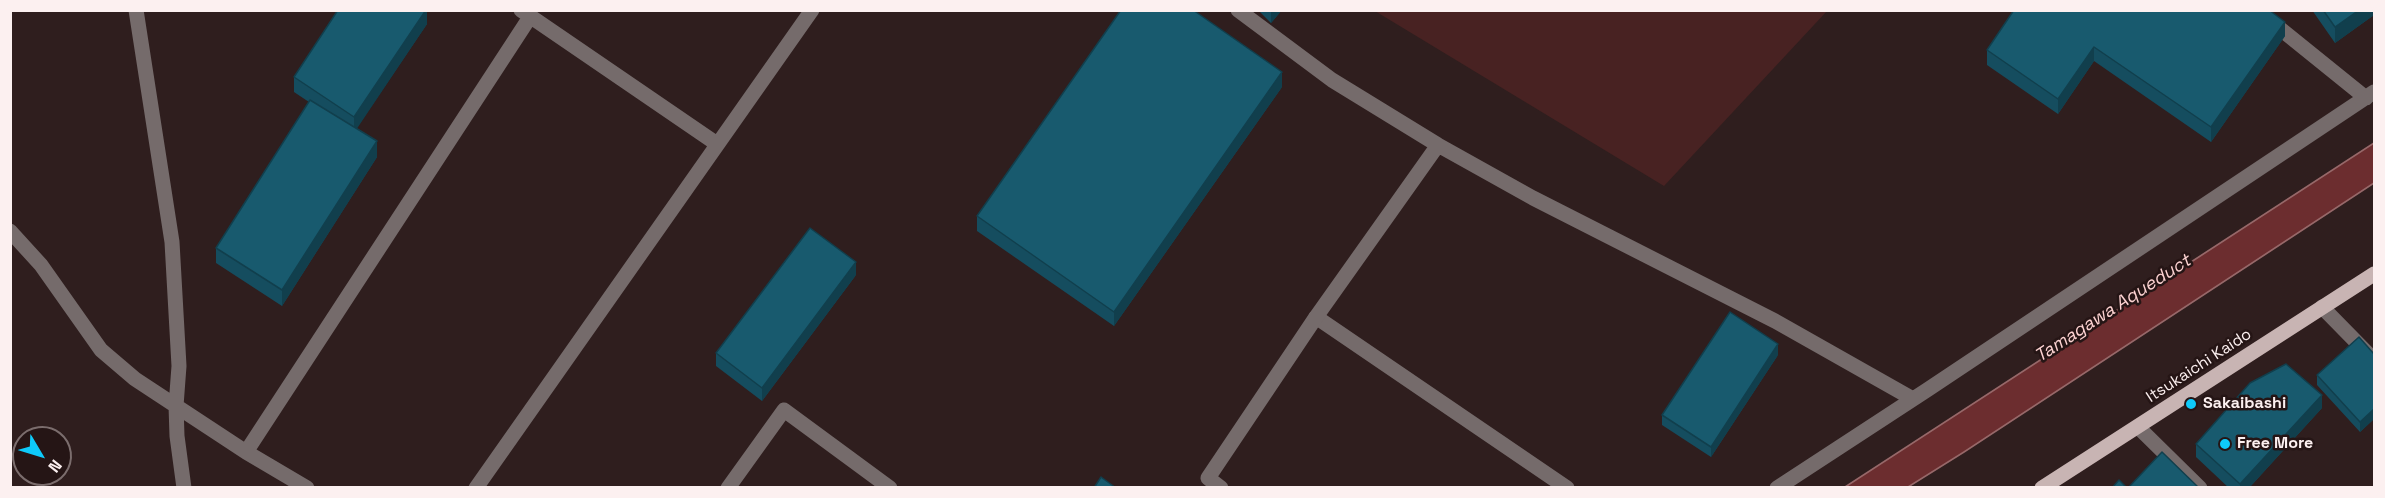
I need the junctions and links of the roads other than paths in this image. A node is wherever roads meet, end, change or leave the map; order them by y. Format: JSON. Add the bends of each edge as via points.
{"nodes":[{"id":1,"x":136,"y":10,"type":"edge"},
{"id":2,"x":812,"y":10,"type":"edge"},
{"id":3,"x":1238,"y":10,"type":"edge"},
{"id":4,"x":2257,"y":10,"type":"edge"},
{"id":5,"x":525,"y":14,"type":"edge"},
{"id":6,"x":2370,"y":95,"type":"edge"},
{"id":7,"x":717,"y":144,"type":"junction"},
{"id":8,"x":1438,"y":145,"type":"junction"},
{"id":9,"x":10,"y":231,"type":"edge"},
{"id":10,"x":2374,"y":274,"type":"edge"},
{"id":11,"x":2322,"y":307,"type":"junction"},
{"id":12,"x":1316,"y":317,"type":"junction"},
{"id":13,"x":2374,"y":360,"type":"edge"},
{"id":14,"x":1913,"y":399,"type":"junction"},
{"id":15,"x":176,"y":406,"type":"junction"},
{"id":16,"x":2138,"y":427,"type":"junction"},
{"id":17,"x":246,"y":452,"type":"junction"},
{"id":18,"x":184,"y":488,"type":"edge"},
{"id":19,"x":307,"y":488,"type":"edge"},
{"id":20,"x":476,"y":488,"type":"edge"},
{"id":21,"x":728,"y":488,"type":"edge"},
{"id":22,"x":890,"y":488,"type":"edge"},
{"id":23,"x":1221,"y":488,"type":"edge"},
{"id":24,"x":1567,"y":488,"type":"edge"},
{"id":25,"x":1777,"y":488,"type":"edge"},
{"id":26,"x":2042,"y":488,"type":"edge"},
{"id":27,"x":2200,"y":488,"type":"edge"}],
"edges":[{"from":1,"to":15,"type":"street","via":[[172,242],[179,366]]},
{"from":2,"to":7,"type":"street"},
{"from":3,"to":8,"type":"street","via":[[1332,80]]},
{"from":4,"to":6,"type":"street"},
{"from":5,"to":7,"type":"street"},
{"from":5,"to":17,"type":"street"},
{"from":6,"to":14,"type":"street"},
{"from":7,"to":20,"type":"street"},
{"from":8,"to":12,"type":"street"},
{"from":8,"to":14,"type":"street","via":[[1552,209],[1775,321]]},
{"from":9,"to":15,"type":"street","via":[[41,265],[100,350]]},
{"from":10,"to":11,"type":"main road","name":"Itsukaichi Kaido"},
{"from":11,"to":13,"type":"street"},
{"from":11,"to":16,"type":"main road","name":"Itsukaichi Kaido"},
{"from":12,"to":23,"type":"street","via":[[1208,478]]},
{"from":12,"to":24,"type":"street"},
{"from":14,"to":25,"type":"street"},
{"from":15,"to":17,"type":"street"},
{"from":15,"to":18,"type":"street"},
{"from":16,"to":26,"type":"main road","name":"Itsukaichi Kaido"},
{"from":16,"to":27,"type":"street"},
{"from":17,"to":19,"type":"street"},
{"from":21,"to":22,"type":"street","via":[[783,410]]}]}
